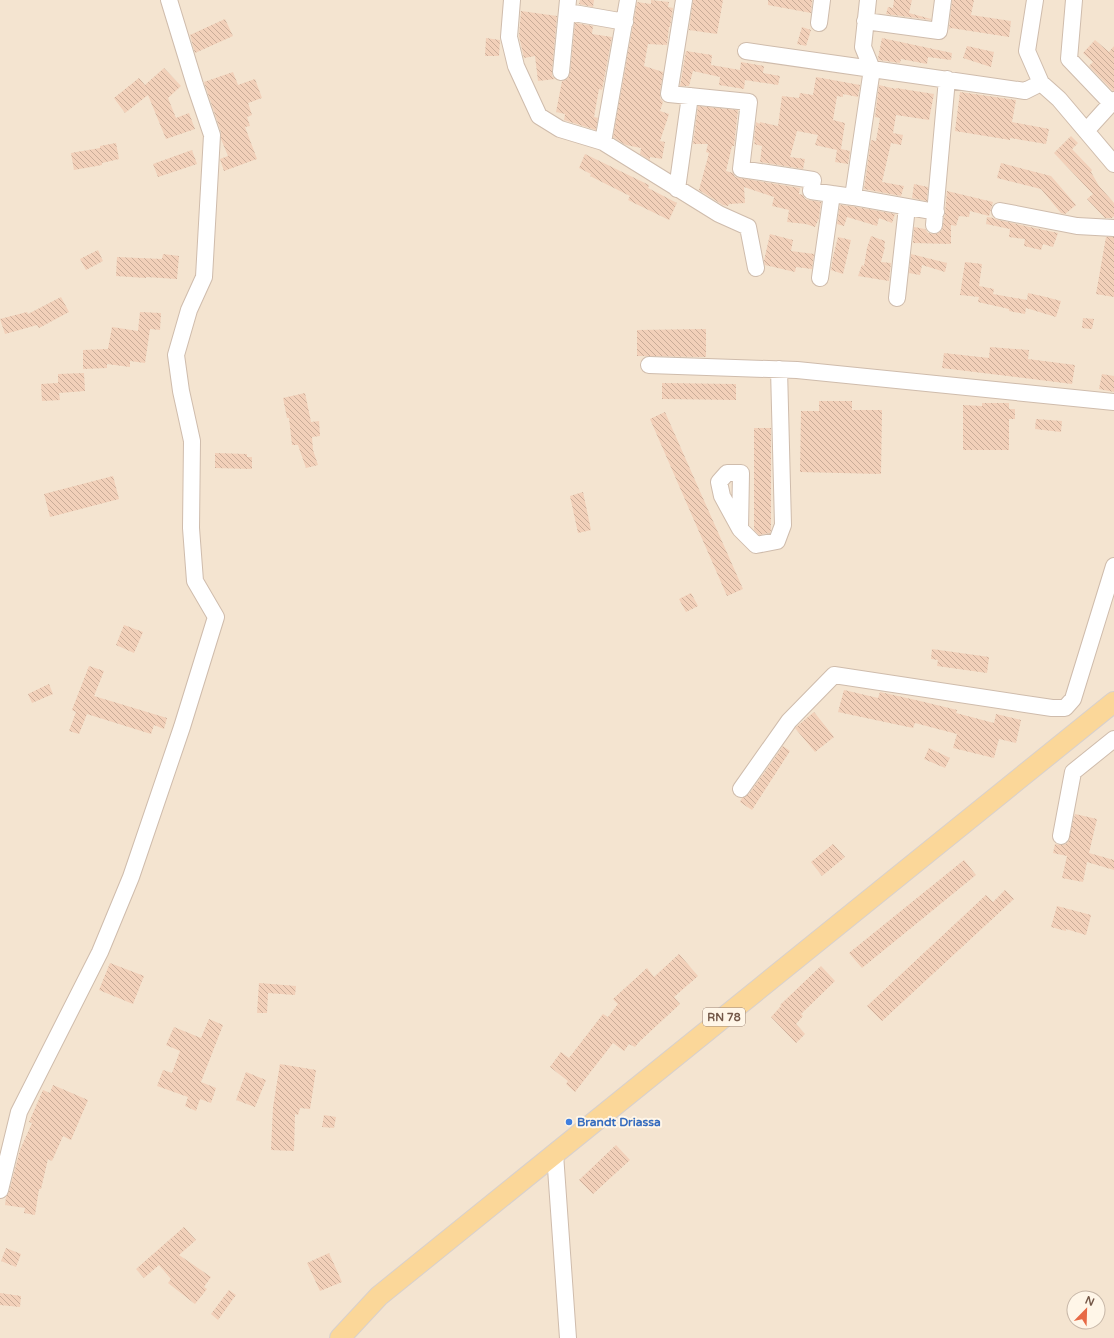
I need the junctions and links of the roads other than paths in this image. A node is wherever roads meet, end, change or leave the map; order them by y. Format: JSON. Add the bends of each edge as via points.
{"nodes":[{"id":1,"x":169,"y":0,"type":"edge"},
{"id":2,"x":512,"y":0,"type":"edge"},
{"id":3,"x":628,"y":0,"type":"edge"},
{"id":4,"x":684,"y":0,"type":"edge"},
{"id":5,"x":822,"y":0,"type":"edge"},
{"id":6,"x":868,"y":0,"type":"edge"},
{"id":7,"x":943,"y":0,"type":"edge"},
{"id":8,"x":1035,"y":0,"type":"edge"},
{"id":9,"x":1074,"y":0,"type":"edge"},
{"id":10,"x":568,"y":6,"type":"edge"},
{"id":11,"x":865,"y":21,"type":"junction"},
{"id":12,"x":625,"y":22,"type":"junction"},
{"id":13,"x":819,"y":23,"type":"dead end"},
{"id":14,"x":746,"y":51,"type":"dead end"},
{"id":15,"x":872,"y":69,"type":"junction"},
{"id":16,"x":561,"y":72,"type":"dead end"},
{"id":17,"x":947,"y":80,"type":"junction"},
{"id":18,"x":1041,"y":83,"type":"junction"},
{"id":19,"x":690,"y":96,"type":"junction"},
{"id":20,"x":1112,"y":102,"type":"edge"},
{"id":21,"x":1086,"y":131,"type":"junction"},
{"id":22,"x":603,"y":142,"type":"junction"},
{"id":23,"x":1114,"y":164,"type":"edge"},
{"id":24,"x":677,"y":189,"type":"junction"},
{"id":25,"x":832,"y":194,"type":"junction"},
{"id":26,"x":853,"y":197,"type":"junction"},
{"id":27,"x":907,"y":207,"type":"junction"},
{"id":28,"x":1000,"y":211,"type":"dead end"},
{"id":29,"x":1114,"y":228,"type":"edge"},
{"id":30,"x":756,"y":268,"type":"dead end"},
{"id":31,"x":820,"y":278,"type":"dead end"},
{"id":32,"x":897,"y":298,"type":"dead end"},
{"id":33,"x":649,"y":365,"type":"dead end"},
{"id":34,"x":779,"y":369,"type":"junction"},
{"id":35,"x":1114,"y":402,"type":"edge"},
{"id":36,"x":740,"y":529,"type":"dead end"},
{"id":37,"x":1114,"y":566,"type":"edge"},
{"id":38,"x":1114,"y":702,"type":"edge"},
{"id":39,"x":1114,"y":740,"type":"edge"},
{"id":40,"x":741,"y":789,"type":"dead end"},
{"id":41,"x":1062,"y":836,"type":"dead end"},
{"id":42,"x":555,"y":1154,"type":"junction"},
{"id":43,"x":0,"y":1190,"type":"edge"},
{"id":44,"x":340,"y":1338,"type":"edge"},
{"id":45,"x":568,"y":1338,"type":"edge"}],
"edges":[{"from":1,"to":43,"type":"street","via":[[212,135],[204,277],[189,310],[176,355],[192,441],[191,528],[195,581],[216,617],[131,877],[100,952],[19,1112]]},
{"from":2,"to":22,"type":"street","via":[[509,37],[516,66],[539,116],[560,129]]},
{"from":3,"to":12,"type":"street"},
{"from":4,"to":19,"type":"street","via":[[669,94]]},
{"from":5,"to":13,"type":"street"},
{"from":6,"to":11,"type":"street"},
{"from":7,"to":11,"type":"street","via":[[939,31]]},
{"from":8,"to":18,"type":"street","via":[[1026,51]]},
{"from":9,"to":20,"type":"street","via":[[1069,59]]},
{"from":10,"to":12,"type":"street"},
{"from":10,"to":16,"type":"street"},
{"from":11,"to":15,"type":"street","via":[[863,47]]},
{"from":12,"to":22,"type":"street"},
{"from":14,"to":15,"type":"street"},
{"from":15,"to":17,"type":"street"},
{"from":15,"to":26,"type":"street"},
{"from":17,"to":18,"type":"street","via":[[1025,91]]},
{"from":17,"to":27,"type":"street","via":[[935,219]]},
{"from":18,"to":21,"type":"street","via":[[1059,99]]},
{"from":19,"to":24,"type":"street"},
{"from":19,"to":25,"type":"street","via":[[749,102],[741,169],[813,180],[811,192]]},
{"from":20,"to":21,"type":"street"},
{"from":21,"to":23,"type":"street"},
{"from":22,"to":24,"type":"street"},
{"from":24,"to":30,"type":"street","via":[[719,214],[748,227]]},
{"from":25,"to":26,"type":"street"},
{"from":25,"to":31,"type":"street"},
{"from":26,"to":27,"type":"street"},
{"from":27,"to":32,"type":"street"},
{"from":28,"to":29,"type":"street","via":[[1077,226]]},
{"from":33,"to":34,"type":"street"},
{"from":34,"to":35,"type":"street"},
{"from":34,"to":36,"type":"street","via":[[783,525],[777,541],[756,545]]},
{"from":37,"to":40,"type":"street","via":[[1074,699],[1065,708],[834,675],[789,721]]},
{"from":38,"to":42,"type":"main road","number":"RN 78"},
{"from":39,"to":41,"type":"street","via":[[1073,772]]},
{"from":42,"to":44,"type":"main road","number":"RN 78","via":[[379,1296]]},
{"from":42,"to":45,"type":"street"}]}
